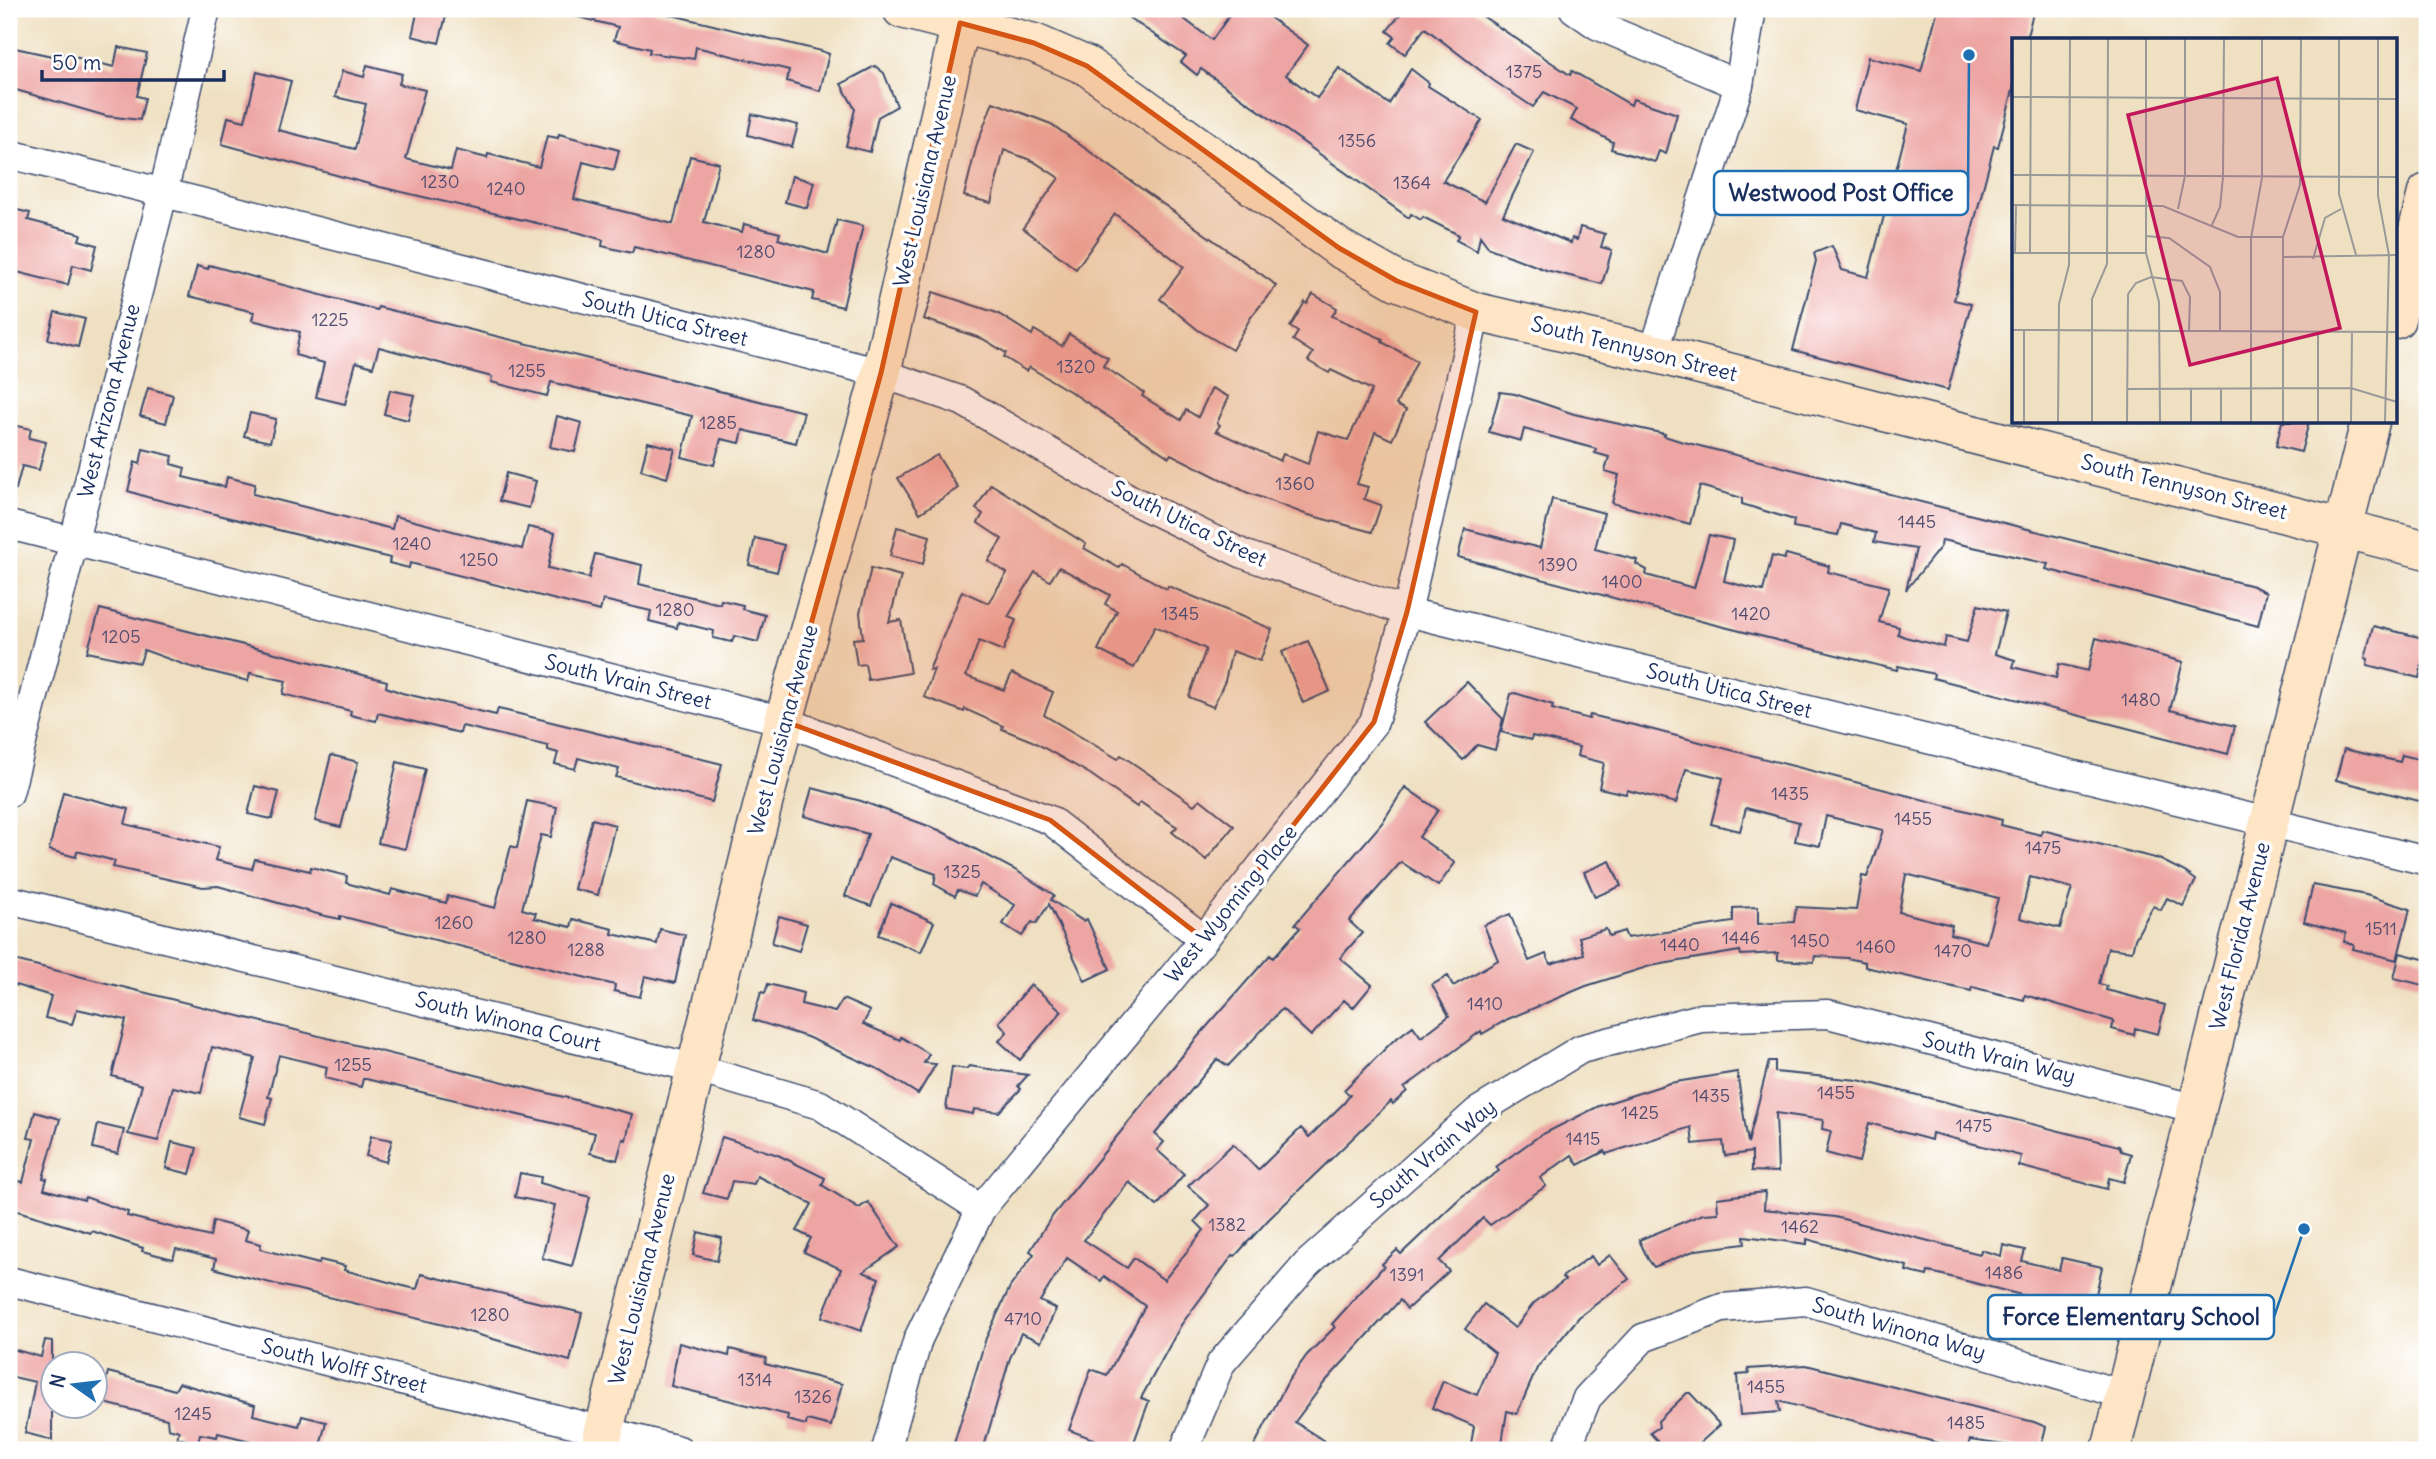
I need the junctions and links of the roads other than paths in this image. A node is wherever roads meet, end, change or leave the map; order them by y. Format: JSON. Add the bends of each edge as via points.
{"nodes":[{"id":1,"x":206,"y":9,"type":"edge"},
{"id":2,"x":902,"y":9,"type":"edge"},
{"id":3,"x":1574,"y":9,"type":"edge"},
{"id":4,"x":1752,"y":9,"type":"edge"},
{"id":5,"x":962,"y":16,"type":"edge"},
{"id":6,"x":1739,"y":85,"type":"junction"},
{"id":7,"x":9,"y":154,"type":"edge"},
{"id":8,"x":163,"y":194,"type":"junction"},
{"id":9,"x":2426,"y":206,"type":"edge"},
{"id":10,"x":2398,"y":311,"type":"edge"},
{"id":11,"x":1476,"y":312,"type":"junction"},
{"id":12,"x":1653,"y":353,"type":"junction"},
{"id":13,"x":881,"y":373,"type":"junction"},
{"id":14,"x":2369,"y":424,"type":"edge"},
{"id":15,"x":9,"y":525,"type":"edge"},
{"id":16,"x":2343,"y":528,"type":"junction"},
{"id":17,"x":73,"y":541,"type":"junction"},
{"id":18,"x":2427,"y":550,"type":"edge"},
{"id":19,"x":1407,"y":612,"type":"junction"},
{"id":20,"x":784,"y":721,"type":"junction"},
{"id":21,"x":9,"y":793,"type":"edge"},
{"id":22,"x":2268,"y":824,"type":"junction"},
{"id":23,"x":2427,"y":861,"type":"edge"},
{"id":24,"x":9,"y":900,"type":"edge"},
{"id":25,"x":1204,"y":939,"type":"junction"},
{"id":26,"x":694,"y":1068,"type":"junction"},
{"id":27,"x":2197,"y":1109,"type":"junction"},
{"id":28,"x":981,"y":1209,"type":"junction"},
{"id":29,"x":9,"y":1281,"type":"edge"},
{"id":30,"x":2125,"y":1395,"type":"junction"},
{"id":31,"x":601,"y":1441,"type":"edge"},
{"id":32,"x":679,"y":1450,"type":"edge"},
{"id":33,"x":886,"y":1450,"type":"edge"},
{"id":34,"x":1184,"y":1450,"type":"edge"},
{"id":35,"x":1566,"y":1450,"type":"edge"},
{"id":36,"x":2111,"y":1450,"type":"edge"}],
"edges":[{"from":1,"to":8,"type":"street","name":"West Arizona Avenue"},
{"from":2,"to":5,"type":"street","name":"South Tennyson Street"},
{"from":3,"to":6,"type":"street","via":[[1597,25]]},
{"from":4,"to":6,"type":"street"},
{"from":5,"to":11,"type":"street","name":"South Tennyson Street","via":[[1087,66],[1339,248],[1397,281]]},
{"from":5,"to":13,"type":"street","name":"West Louisiana Avenue"},
{"from":6,"to":12,"type":"street"},
{"from":7,"to":8,"type":"street","name":"South Utica Street"},
{"from":8,"to":13,"type":"street","name":"South Utica Street"},
{"from":8,"to":17,"type":"street","name":"West Arizona Avenue"},
{"from":9,"to":10,"type":"street"},
{"from":11,"to":12,"type":"street","name":"South Tennyson Street"},
{"from":11,"to":19,"type":"street","name":"West Wyoming Place"},
{"from":12,"to":16,"type":"street","name":"South Tennyson Street"},
{"from":13,"to":19,"type":"street","name":"South Utica Street","via":[[962,401],[1130,499],[1243,554]]},
{"from":13,"to":20,"type":"street","name":"West Louisiana Avenue"},
{"from":14,"to":16,"type":"street","name":"West Florida Avenue"},
{"from":15,"to":17,"type":"street","name":"South Vrain Street"},
{"from":16,"to":18,"type":"street","name":"South Tennyson Street"},
{"from":16,"to":22,"type":"street","name":"West Florida Avenue"},
{"from":17,"to":20,"type":"street","name":"South Vrain Street"},
{"from":17,"to":21,"type":"street","name":"West Arizona Avenue"},
{"from":19,"to":22,"type":"street","name":"South Utica Street"},
{"from":19,"to":25,"type":"street","name":"West Wyoming Place","via":[[1374,722]]},
{"from":20,"to":25,"type":"street","name":"South Vrain Street","via":[[1050,820]]},
{"from":20,"to":26,"type":"street","name":"West Louisiana Avenue"},
{"from":22,"to":23,"type":"street","name":"South Utica Street"},
{"from":22,"to":27,"type":"street","name":"West Florida Avenue"},
{"from":24,"to":26,"type":"street","name":"South Winona Court"},
{"from":25,"to":28,"type":"street","name":"West Wyoming Place"},
{"from":26,"to":28,"type":"street","name":"South Winona Court","via":[[820,1105]]},
{"from":26,"to":31,"type":"street","name":"West Louisiana Avenue"},
{"from":27,"to":30,"type":"street","name":"West Florida Avenue"},
{"from":27,"to":34,"type":"street","name":"South Vrain Way","via":[[1828,1014],[1701,1018],[1581,1049],[1477,1112],[1307,1264],[1220,1363]]},
{"from":28,"to":33,"type":"street","name":"West Wyoming Place","via":[[918,1339]]},
{"from":29,"to":31,"type":"street","name":"South Wolff Street"},
{"from":30,"to":35,"type":"street","name":"South Winona Way","via":[[1806,1301],[1722,1308],[1643,1338],[1587,1398]]},
{"from":30,"to":36,"type":"street","name":"West Florida Avenue"},
{"from":31,"to":32,"type":"street","name":"South Wolff Street"}]}
